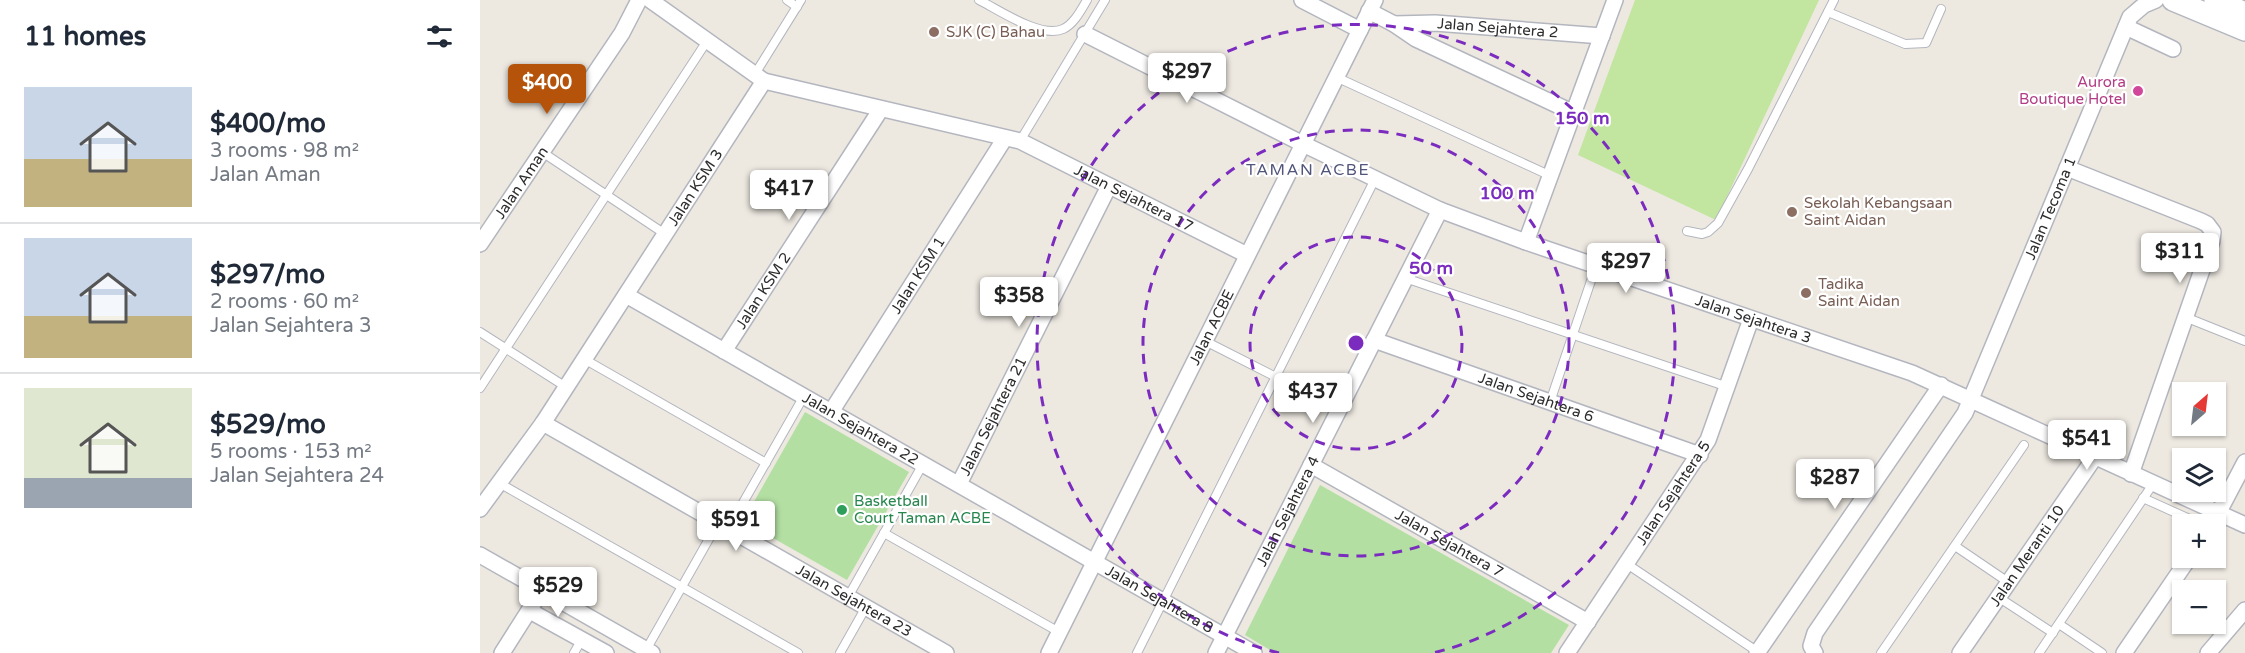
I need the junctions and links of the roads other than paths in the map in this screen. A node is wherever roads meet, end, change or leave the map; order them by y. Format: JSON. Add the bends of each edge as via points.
{"nodes":[{"id":1,"x":639,"y":0,"type":"edge"},
{"id":2,"x":650,"y":0,"type":"edge"},
{"id":3,"x":787,"y":0,"type":"edge"},
{"id":4,"x":979,"y":0,"type":"edge"},
{"id":5,"x":1087,"y":0,"type":"edge"},
{"id":6,"x":1106,"y":0,"type":"edge"},
{"id":7,"x":1302,"y":0,"type":"edge"},
{"id":8,"x":1615,"y":0,"type":"edge"},
{"id":9,"x":1834,"y":0,"type":"edge"},
{"id":10,"x":2129,"y":0,"type":"edge"},
{"id":11,"x":2156,"y":0,"type":"edge"},
{"id":12,"x":2173,"y":0,"type":"edge"},
{"id":13,"x":2215,"y":0,"type":"edge"},
{"id":14,"x":799,"y":3,"type":"edge"},
{"id":15,"x":1372,"y":6,"type":"edge"},
{"id":16,"x":1941,"y":9,"type":"dead end"},
{"id":17,"x":1828,"y":12,"type":"junction"},
{"id":18,"x":2245,"y":13,"type":"edge"},
{"id":19,"x":2128,"y":22,"type":"junction"},
{"id":20,"x":1394,"y":24,"type":"junction"},
{"id":21,"x":1360,"y":30,"type":"junction"},
{"id":22,"x":2245,"y":30,"type":"edge"},
{"id":23,"x":1085,"y":34,"type":"junction"},
{"id":24,"x":1602,"y":36,"type":"junction"},
{"id":25,"x":707,"y":41,"type":"junction"},
{"id":26,"x":2173,"y":49,"type":"dead end"},
{"id":27,"x":1336,"y":77,"type":"junction"},
{"id":28,"x":759,"y":78,"type":"junction"},
{"id":29,"x":881,"y":109,"type":"junction"},
{"id":30,"x":1574,"y":113,"type":"junction"},
{"id":31,"x":1013,"y":139,"type":"junction"},
{"id":32,"x":1303,"y":144,"type":"junction"},
{"id":33,"x":542,"y":152,"type":"junction"},
{"id":34,"x":2067,"y":168,"type":"junction"},
{"id":35,"x":1551,"y":176,"type":"junction"},
{"id":36,"x":1375,"y":179,"type":"junction"},
{"id":37,"x":1109,"y":186,"type":"junction"},
{"id":38,"x":606,"y":195,"type":"junction"},
{"id":39,"x":1440,"y":210,"type":"junction"},
{"id":40,"x":1688,"y":231,"type":"dead end"},
{"id":41,"x":665,"y":234,"type":"junction"},
{"id":42,"x":1527,"y":242,"type":"junction"},
{"id":43,"x":480,"y":244,"type":"edge"},
{"id":44,"x":1247,"y":255,"type":"junction"},
{"id":45,"x":1596,"y":266,"type":"junction"},
{"id":46,"x":1405,"y":278,"type":"junction"},
{"id":47,"x":626,"y":295,"type":"junction"},
{"id":48,"x":2185,"y":317,"type":"junction"},
{"id":49,"x":1751,"y":319,"type":"junction"},
{"id":50,"x":480,"y":332,"type":"edge"},
{"id":51,"x":1573,"y":335,"type":"junction"},
{"id":52,"x":1374,"y":340,"type":"junction"},
{"id":53,"x":1205,"y":341,"type":"junction"},
{"id":54,"x":2245,"y":341,"type":"edge"},
{"id":55,"x":505,"y":349,"type":"junction"},
{"id":56,"x":724,"y":351,"type":"junction"},
{"id":57,"x":584,"y":358,"type":"junction"},
{"id":58,"x":1276,"y":377,"type":"junction"},
{"id":59,"x":1941,"y":385,"type":"junction"},
{"id":60,"x":566,"y":387,"type":"junction"},
{"id":61,"x":1728,"y":387,"type":"junction"},
{"id":62,"x":480,"y":388,"type":"edge"},
{"id":63,"x":804,"y":396,"type":"junction"},
{"id":64,"x":1970,"y":398,"type":"junction"},
{"id":65,"x":1550,"y":402,"type":"junction"},
{"id":66,"x":1339,"y":409,"type":"junction"},
{"id":67,"x":831,"y":412,"type":"junction"},
{"id":68,"x":543,"y":423,"type":"junction"},
{"id":69,"x":2024,"y":444,"type":"dead end"},
{"id":70,"x":1700,"y":455,"type":"junction"},
{"id":71,"x":2095,"y":457,"type":"junction"},
{"id":72,"x":2245,"y":462,"type":"edge"},
{"id":73,"x":766,"y":463,"type":"junction"},
{"id":74,"x":923,"y":464,"type":"junction"},
{"id":75,"x":1311,"y":465,"type":"junction"},
{"id":76,"x":2131,"y":474,"type":"junction"},
{"id":77,"x":499,"y":483,"type":"junction"},
{"id":78,"x":2153,"y":483,"type":"junction"},
{"id":79,"x":959,"y":484,"type":"junction"},
{"id":80,"x":2143,"y":498,"type":"junction"},
{"id":81,"x":480,"y":509,"type":"edge"},
{"id":82,"x":2179,"y":514,"type":"edge"},
{"id":83,"x":2206,"y":514,"type":"edge"},
{"id":84,"x":2219,"y":514,"type":"edge"},
{"id":85,"x":2226,"y":522,"type":"edge"},
{"id":86,"x":2245,"y":525,"type":"edge"},
{"id":87,"x":723,"y":526,"type":"junction"},
{"id":88,"x":884,"y":534,"type":"junction"},
{"id":89,"x":1955,"y":546,"type":"junction"},
{"id":90,"x":480,"y":555,"type":"edge"},
{"id":91,"x":1095,"y":562,"type":"junction"},
{"id":92,"x":1627,"y":564,"type":"junction"},
{"id":93,"x":2182,"y":568,"type":"edge"},
{"id":94,"x":2008,"y":582,"type":"junction"},
{"id":95,"x":682,"y":587,"type":"junction"},
{"id":96,"x":542,"y":590,"type":"junction"},
{"id":97,"x":848,"y":597,"type":"junction"},
{"id":98,"x":1998,"y":597,"type":"junction"},
{"id":99,"x":1163,"y":601,"type":"junction"},
{"id":100,"x":866,"y":607,"type":"junction"},
{"id":101,"x":2245,"y":610,"type":"edge"},
{"id":102,"x":530,"y":611,"type":"junction"},
{"id":103,"x":1588,"y":622,"type":"junction"},
{"id":104,"x":2059,"y":624,"type":"junction"},
{"id":105,"x":1059,"y":632,"type":"junction"},
{"id":106,"x":2053,"y":633,"type":"junction"},
{"id":107,"x":1225,"y":636,"type":"junction"},
{"id":108,"x":582,"y":639,"type":"junction"},
{"id":109,"x":1813,"y":649,"type":"edge"},
{"id":110,"x":649,"y":651,"type":"edge"},
{"id":111,"x":1757,"y":652,"type":"edge"},
{"id":112,"x":502,"y":653,"type":"edge"},
{"id":113,"x":574,"y":653,"type":"edge"},
{"id":114,"x":606,"y":653,"type":"edge"},
{"id":115,"x":798,"y":653,"type":"edge"},
{"id":116,"x":840,"y":653,"type":"edge"},
{"id":117,"x":946,"y":653,"type":"edge"},
{"id":118,"x":1049,"y":653,"type":"edge"},
{"id":119,"x":1137,"y":653,"type":"edge"},
{"id":120,"x":1216,"y":653,"type":"edge"},
{"id":121,"x":1254,"y":653,"type":"edge"},
{"id":122,"x":1567,"y":653,"type":"edge"},
{"id":123,"x":1881,"y":653,"type":"edge"},
{"id":124,"x":1960,"y":653,"type":"edge"},
{"id":125,"x":2039,"y":653,"type":"edge"},
{"id":126,"x":2102,"y":653,"type":"edge"},
{"id":127,"x":2124,"y":653,"type":"edge"},
{"id":128,"x":2208,"y":653,"type":"edge"}],
"edges":[{"from":1,"to":33,"type":"street","name":"Jalan Aman","via":[[622,33]]},
{"from":2,"to":25,"type":"street"},
{"from":3,"to":14,"type":"lane"},
{"from":4,"to":5,"type":"lane","via":[[1034,28],[1053,31],[1072,22]]},
{"from":6,"to":23,"type":"lane"},
{"from":7,"to":21,"type":"street"},
{"from":8,"to":24,"type":"street"},
{"from":9,"to":17,"type":"lane"},
{"from":10,"to":19,"type":"street"},
{"from":11,"to":19,"type":"street","via":[[2144,5]]},
{"from":12,"to":22,"type":"main road"},
{"from":13,"to":18,"type":"main road"},
{"from":14,"to":28,"type":"lane"},
{"from":15,"to":20,"type":"street","name":"Jalan Sejahtera 2"},
{"from":15,"to":21,"type":"street","name":"Jalan ACBE"},
{"from":16,"to":17,"type":"lane","via":[[1926,43],[1916,44],[1905,44]]},
{"from":17,"to":40,"type":"lane","via":[[1718,223],[1702,234]]},
{"from":19,"to":26,"type":"street"},
{"from":19,"to":34,"type":"street","name":"Jalan Tecoma 1"},
{"from":20,"to":24,"type":"street","name":"Jalan Sejahtera 2","via":[[1435,23]]},
{"from":20,"to":30,"type":"street","name":"Jalan Sejahtera 2","via":[[1416,39]]},
{"from":21,"to":27,"type":"street","name":"Jalan ACBE"},
{"from":23,"to":31,"type":"lane"},
{"from":23,"to":32,"type":"street","name":"Jalan Sejahtera 3"},
{"from":24,"to":30,"type":"street"},
{"from":25,"to":28,"type":"street"},
{"from":25,"to":38,"type":"lane"},
{"from":27,"to":32,"type":"street","name":"Jalan ACBE"},
{"from":27,"to":35,"type":"lane"},
{"from":28,"to":29,"type":"street","name":"Jalan Sejahtera 17"},
{"from":28,"to":41,"type":"street","name":"Jalan KSM 3"},
{"from":29,"to":31,"type":"street","name":"Jalan Sejahtera 17"},
{"from":29,"to":56,"type":"street","name":"Jalan KSM 2"},
{"from":30,"to":35,"type":"street"},
{"from":31,"to":37,"type":"street","name":"Jalan Sejahtera 17"},
{"from":31,"to":67,"type":"street","name":"Jalan KSM 1"},
{"from":32,"to":36,"type":"street","name":"Jalan Sejahtera 3"},
{"from":32,"to":44,"type":"street","name":"Jalan ACBE"},
{"from":33,"to":38,"type":"lane"},
{"from":33,"to":43,"type":"street","name":"Jalan Aman"},
{"from":34,"to":48,"type":"street","via":[[2211,228],[2212,241]]},
{"from":34,"to":64,"type":"street","name":"Jalan Tecoma 1"},
{"from":35,"to":42,"type":"street"},
{"from":36,"to":39,"type":"street","name":"Jalan Sejahtera 3"},
{"from":36,"to":58,"type":"lane"},
{"from":37,"to":44,"type":"street","name":"Jalan Sejahtera 17"},
{"from":37,"to":79,"type":"street","name":"Jalan Sejahtera 21"},
{"from":38,"to":41,"type":"lane"},
{"from":38,"to":55,"type":"lane"},
{"from":39,"to":42,"type":"street","name":"Jalan Sejahtera 3"},
{"from":39,"to":46,"type":"street","name":"Jalan Sejahtera 4"},
{"from":41,"to":47,"type":"street","name":"Jalan KSM 3"},
{"from":42,"to":45,"type":"street","name":"Jalan Sejahtera 3"},
{"from":44,"to":53,"type":"street","name":"Jalan ACBE"},
{"from":45,"to":49,"type":"street","name":"Jalan Sejahtera 3"},
{"from":45,"to":51,"type":"lane"},
{"from":46,"to":51,"type":"lane"},
{"from":46,"to":52,"type":"street","name":"Jalan Sejahtera 4"},
{"from":47,"to":56,"type":"street","name":"Jalan Sejahtera 22"},
{"from":47,"to":57,"type":"street","name":"Jalan KSM 3"},
{"from":48,"to":54,"type":"lane"},
{"from":48,"to":76,"type":"street"},
{"from":49,"to":59,"type":"street","name":"Jalan Sejahtera 3"},
{"from":49,"to":61,"type":"street","name":"Jalan Sejahtera 5"},
{"from":50,"to":55,"type":"lane"},
{"from":51,"to":61,"type":"lane"},
{"from":51,"to":65,"type":"lane"},
{"from":52,"to":65,"type":"street","name":"Jalan Sejahtera 6"},
{"from":52,"to":66,"type":"street","name":"Jalan Sejahtera 4"},
{"from":53,"to":58,"type":"lane"},
{"from":53,"to":91,"type":"street","name":"Jalan ACBE"},
{"from":55,"to":60,"type":"lane"},
{"from":55,"to":62,"type":"lane"},
{"from":56,"to":63,"type":"street","name":"Jalan Sejahtera 22"},
{"from":57,"to":60,"type":"street","name":"Jalan KSM 3"},
{"from":57,"to":73,"type":"lane"},
{"from":58,"to":66,"type":"lane"},
{"from":58,"to":99,"type":"lane"},
{"from":59,"to":64,"type":"street","name":"Jalan Sejahtera 3"},
{"from":59,"to":111,"type":"street"},
{"from":60,"to":68,"type":"street","name":"Jalan KSM 3"},
{"from":61,"to":70,"type":"street","name":"Jalan Sejahtera 5"},
{"from":63,"to":67,"type":"street","name":"Jalan Sejahtera 22"},
{"from":63,"to":73,"type":"lane"},
{"from":64,"to":71,"type":"street","name":"Jalan Sejahtera 3"},
{"from":64,"to":109,"type":"street","name":"Jalan Tecoma 1","via":[[1965,413],[1815,633]]},
{"from":65,"to":70,"type":"street","name":"Jalan Sejahtera 6"},
{"from":66,"to":75,"type":"street","name":"Jalan Sejahtera 4"},
{"from":67,"to":74,"type":"street","name":"Jalan Sejahtera 22"},
{"from":68,"to":77,"type":"street","name":"Jalan KSM 3"},
{"from":68,"to":87,"type":"street","name":"Jalan Sejahtera 23"},
{"from":69,"to":89,"type":"lane"},
{"from":70,"to":92,"type":"street","name":"Jalan Sejahtera 5"},
{"from":71,"to":76,"type":"street","name":"Jalan Sejahtera 3"},
{"from":71,"to":94,"type":"street","name":"Jalan Meranti 10"},
{"from":72,"to":84,"type":"street"},
{"from":73,"to":87,"type":"lane"},
{"from":74,"to":79,"type":"street","name":"Jalan Sejahtera 22"},
{"from":74,"to":88,"type":"lane"},
{"from":75,"to":103,"type":"street","name":"Jalan Sejahtera 7"},
{"from":75,"to":107,"type":"street","name":"Jalan Sejahtera 4"},
{"from":76,"to":78,"type":"street","name":"Jalan Sejahtera 3"},
{"from":77,"to":81,"type":"street","name":"Jalan KSM 3"},
{"from":77,"to":95,"type":"lane"},
{"from":78,"to":80,"type":"lane"},
{"from":78,"to":83,"type":"street","name":"Jalan Sejahtera 3"},
{"from":79,"to":91,"type":"street","name":"Jalan Sejahtera 22"},
{"from":80,"to":82,"type":"lane"},
{"from":80,"to":104,"type":"lane"},
{"from":85,"to":86,"type":"street","name":"Jalan Sejahtera 3"},
{"from":87,"to":95,"type":"lane"},
{"from":87,"to":97,"type":"street","name":"Jalan Sejahtera 23"},
{"from":88,"to":97,"type":"lane"},
{"from":88,"to":105,"type":"lane"},
{"from":89,"to":94,"type":"lane"},
{"from":89,"to":123,"type":"lane"},
{"from":90,"to":96,"type":"street"},
{"from":91,"to":99,"type":"street","name":"Jalan Sejahtera 8"},
{"from":91,"to":105,"type":"street","name":"Jalan ACBE"},
{"from":92,"to":103,"type":"street","name":"Jalan Sejahtera 5"},
{"from":92,"to":111,"type":"lane"},
{"from":93,"to":127,"type":"street"},
{"from":94,"to":98,"type":"street","name":"Jalan Meranti 10"},
{"from":95,"to":110,"type":"lane"},
{"from":95,"to":115,"type":"lane"},
{"from":96,"to":102,"type":"street"},
{"from":96,"to":110,"type":"street"},
{"from":97,"to":100,"type":"street","name":"Jalan Sejahtera 23"},
{"from":98,"to":106,"type":"lane"},
{"from":98,"to":124,"type":"street","name":"Jalan Meranti 10"},
{"from":99,"to":107,"type":"street","name":"Jalan Sejahtera 8"},
{"from":99,"to":119,"type":"lane"},
{"from":100,"to":116,"type":"lane"},
{"from":100,"to":117,"type":"street","name":"Jalan Sejahtera 23"},
{"from":101,"to":128,"type":"street"},
{"from":102,"to":108,"type":"street"},
{"from":102,"to":112,"type":"street"},
{"from":103,"to":122,"type":"street","name":"Jalan Sejahtera 5"},
{"from":104,"to":106,"type":"lane"},
{"from":104,"to":126,"type":"lane"},
{"from":105,"to":118,"type":"street","name":"Jalan ACBE"},
{"from":106,"to":125,"type":"lane"},
{"from":107,"to":120,"type":"street","name":"Jalan Sejahtera 4"},
{"from":107,"to":121,"type":"street","name":"Jalan Sejahtera 8"},
{"from":108,"to":113,"type":"lane"},
{"from":108,"to":114,"type":"street"}]}
